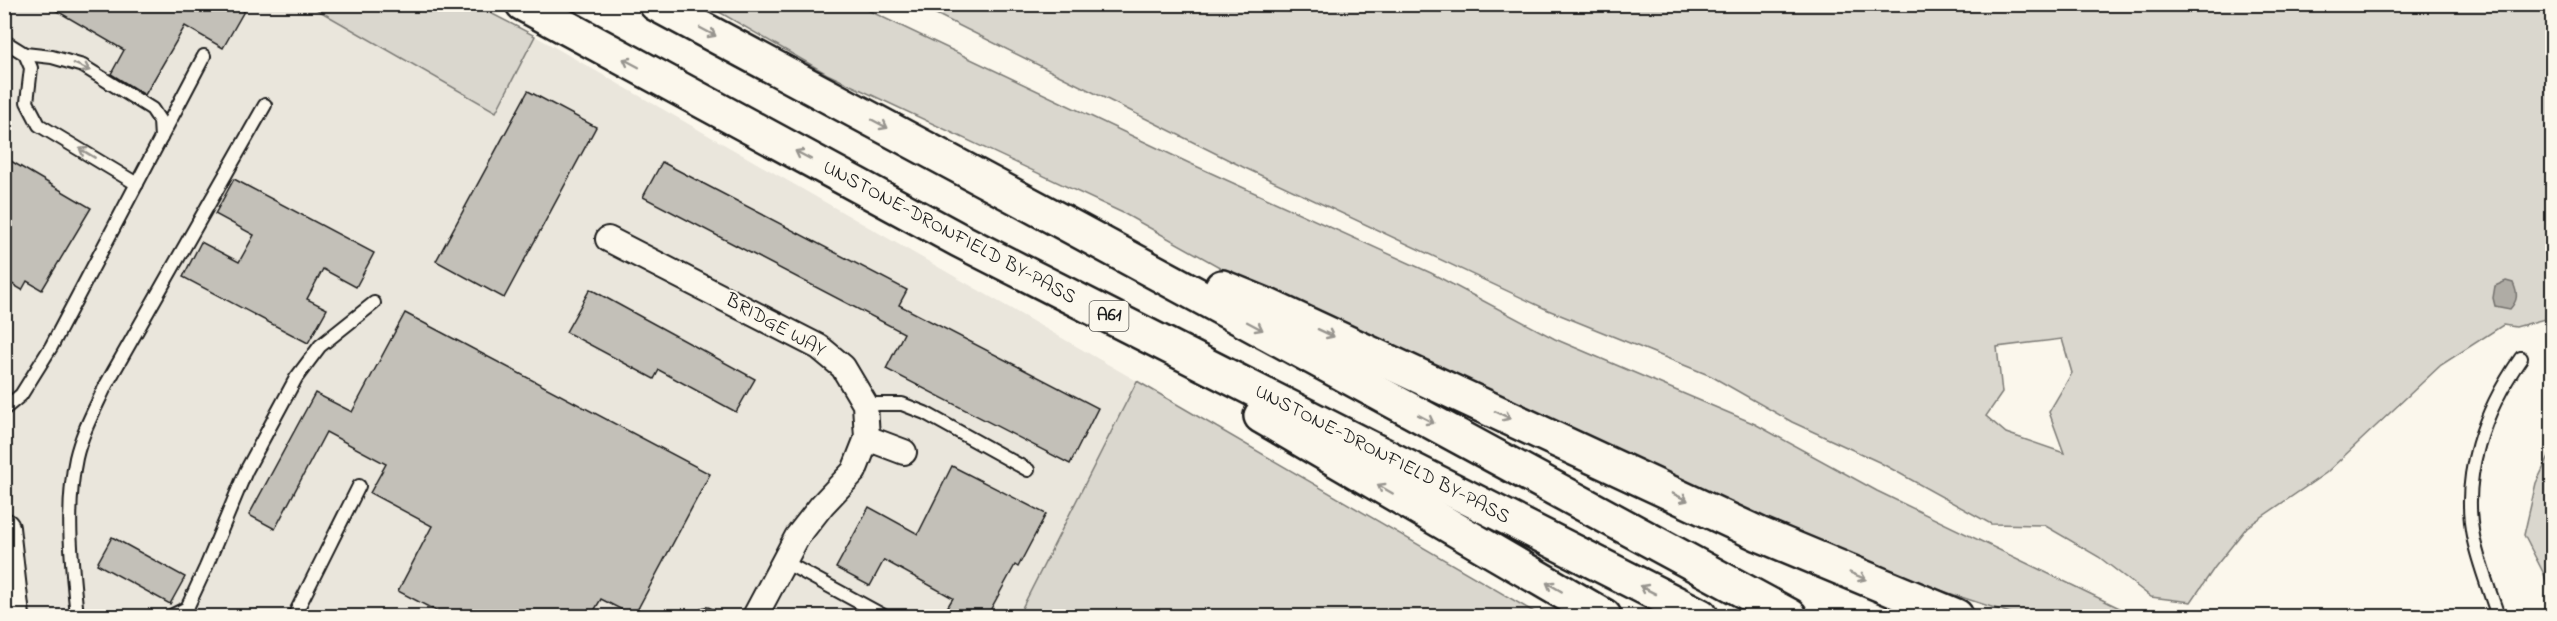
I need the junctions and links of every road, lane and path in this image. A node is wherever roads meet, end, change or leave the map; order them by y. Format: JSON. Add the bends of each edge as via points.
{"nodes":[{"id":1,"x":523,"y":4,"type":"edge"},
{"id":2,"x":656,"y":4,"type":"edge"},
{"id":3,"x":4,"y":41,"type":"edge"},
{"id":4,"x":26,"y":54,"type":"junction"},
{"id":5,"x":204,"y":56,"type":"dead end"},
{"id":6,"x":265,"y":105,"type":"dead end"},
{"id":7,"x":161,"y":138,"type":"junction"},
{"id":8,"x":137,"y":184,"type":"junction"},
{"id":9,"x":1059,"y":220,"type":"junction"},
{"id":10,"x":608,"y":239,"type":"dead end"},
{"id":11,"x":958,"y":240,"type":"junction"},
{"id":12,"x":374,"y":303,"type":"dead end"},
{"id":13,"x":2521,"y":358,"type":"dead end"},
{"id":14,"x":866,"y":404,"type":"junction"},
{"id":15,"x":4,"y":409,"type":"edge"},
{"id":16,"x":867,"y":438,"type":"junction"},
{"id":17,"x":904,"y":452,"type":"dead end"},
{"id":18,"x":1028,"y":470,"type":"dead end"},
{"id":19,"x":359,"y":486,"type":"dead end"},
{"id":20,"x":4,"y":528,"type":"edge"},
{"id":21,"x":783,"y":561,"type":"junction"},
{"id":22,"x":14,"y":616,"type":"edge"},
{"id":23,"x":77,"y":616,"type":"edge"},
{"id":24,"x":171,"y":616,"type":"edge"},
{"id":25,"x":294,"y":616,"type":"edge"},
{"id":26,"x":755,"y":616,"type":"edge"},
{"id":27,"x":884,"y":616,"type":"edge"},
{"id":28,"x":1604,"y":616,"type":"edge"},
{"id":29,"x":1701,"y":616,"type":"edge"},
{"id":30,"x":1790,"y":616,"type":"edge"},
{"id":31,"x":1956,"y":616,"type":"edge"},
{"id":32,"x":2498,"y":616,"type":"edge"}],
"edges":[{"from":11,"to":1,"type":"highway","name":"UNSTONE-DRONFIELD BY-PASS","number":"A61","one_way":true},
{"from":2,"to":9,"type":"highway","one_way":true},
{"from":3,"to":4,"type":"lane"},
{"from":4,"to":7,"type":"lane","one_way":true,"via":[[83,66],[152,109],[160,121]]},
{"from":8,"to":4,"type":"lane","one_way":true,"via":[[39,124],[27,102],[31,68]]},
{"from":5,"to":7,"type":"lane"},
{"from":6,"to":23,"type":"lane","via":[[88,422],[76,457],[71,496]]},
{"from":7,"to":8,"type":"lane"},
{"from":8,"to":15,"type":"lane","via":[[51,347],[21,395]]},
{"from":9,"to":30,"type":"highway","one_way":true},
{"from":9,"to":31,"type":"highway","one_way":true,"via":[[1266,305],[1759,534]]},
{"from":10,"to":14,"type":"street","name":"BRIDGE WAY","via":[[819,347],[843,367]]},
{"from":28,"to":11,"type":"highway","number":"A61","one_way":true},
{"from":29,"to":11,"type":"highway","name":"UNSTONE-DRONFIELD BY-PASS","number":"A61","one_way":true},
{"from":12,"to":24,"type":"lane","via":[[320,346],[296,378],[246,471],[187,608]]},
{"from":13,"to":32,"type":"lane","via":[[2489,412],[2475,456],[2470,497],[2474,540]]},
{"from":14,"to":16,"type":"street"},
{"from":14,"to":18,"type":"lane","via":[[902,404],[925,413]]},
{"from":16,"to":17,"type":"street"},
{"from":16,"to":21,"type":"street","via":[[854,471],[822,505]]},
{"from":19,"to":25,"type":"lane"},
{"from":20,"to":22,"type":"street"},
{"from":21,"to":26,"type":"street"},
{"from":21,"to":27,"type":"lane"}]}
